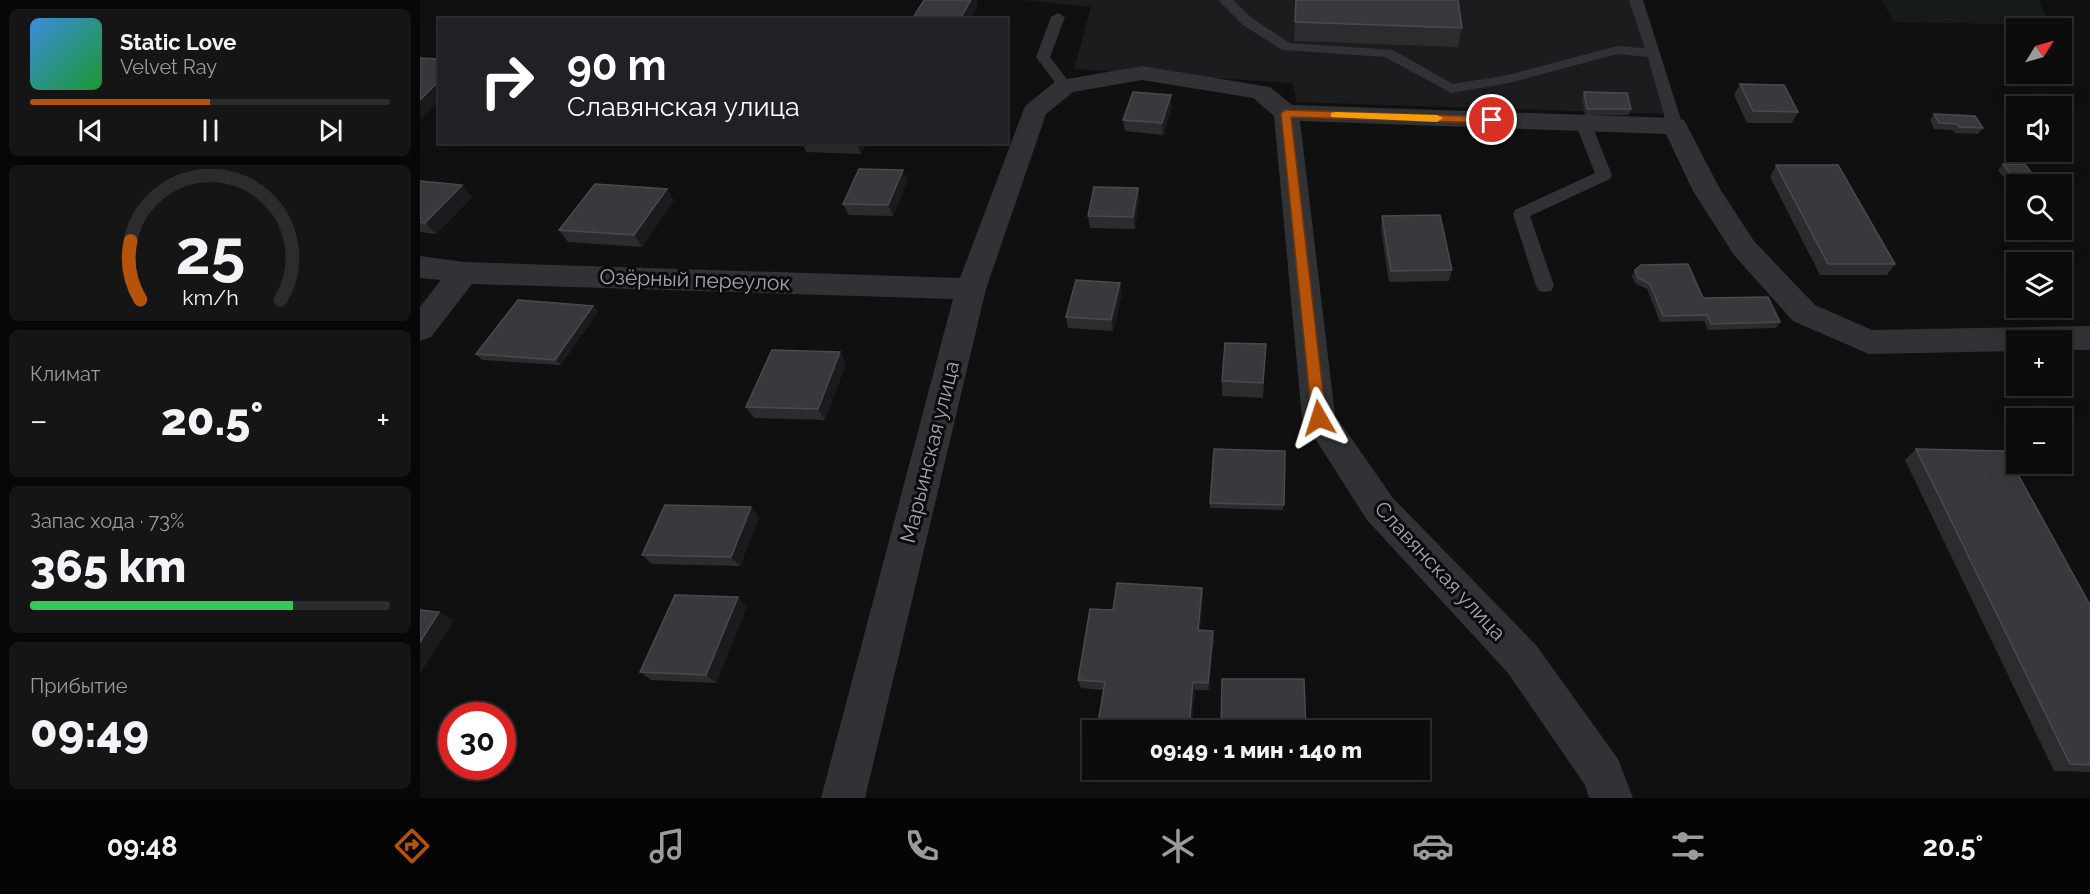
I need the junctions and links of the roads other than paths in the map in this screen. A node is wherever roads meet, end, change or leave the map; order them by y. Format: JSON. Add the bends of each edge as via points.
{"nodes":[{"id":1,"x":1225,"y":0,"type":"edge"},
{"id":2,"x":1251,"y":0,"type":"edge"},
{"id":3,"x":1636,"y":0,"type":"edge"},
{"id":4,"x":1058,"y":17,"type":"dead end"},
{"id":5,"x":1248,"y":22,"type":"junction"},
{"id":6,"x":1654,"y":53,"type":"junction"},
{"id":7,"x":1065,"y":86,"type":"junction"},
{"id":8,"x":1286,"y":113,"type":"junction"},
{"id":9,"x":1583,"y":123,"type":"junction"},
{"id":10,"x":1675,"y":126,"type":"junction"},
{"id":11,"x":420,"y":267,"type":"edge"},
{"id":12,"x":464,"y":273,"type":"junction"},
{"id":13,"x":1545,"y":286,"type":"dead end"},
{"id":14,"x":971,"y":289,"type":"junction"},
{"id":15,"x":420,"y":329,"type":"edge"},
{"id":16,"x":2090,"y":338,"type":"edge"},
{"id":17,"x":843,"y":798,"type":"edge"},
{"id":18,"x":1611,"y":798,"type":"edge"}],
"edges":[{"from":1,"to":5,"type":"lane"},
{"from":2,"to":5,"type":"lane"},
{"from":3,"to":6,"type":"lane"},
{"from":4,"to":7,"type":"lane","via":[[1043,57]]},
{"from":5,"to":6,"type":"lane","via":[[1287,47],[1388,53],[1451,89],[1509,79],[1617,50]]},
{"from":6,"to":10,"type":"lane"},
{"from":7,"to":8,"type":"street","via":[[1142,73],[1261,92]]},
{"from":7,"to":14,"type":"street","name":"Марьинская улица","via":[[1034,111]]},
{"from":8,"to":9,"type":"street"},
{"from":8,"to":18,"type":"street","name":"Славянская улица","via":[[1319,418],[1380,509],[1522,659],[1603,774]]},
{"from":9,"to":10,"type":"street"},
{"from":9,"to":13,"type":"lane","via":[[1604,175],[1521,214]]},
{"from":10,"to":16,"type":"street","via":[[1707,191],[1744,248],[1804,313],[1869,342]]},
{"from":11,"to":12,"type":"street","name":"Озёрный переулок"},
{"from":12,"to":14,"type":"street","name":"Озёрный переулок"},
{"from":12,"to":15,"type":"street"},
{"from":14,"to":17,"type":"street","name":"Марьинская улица"}]}
